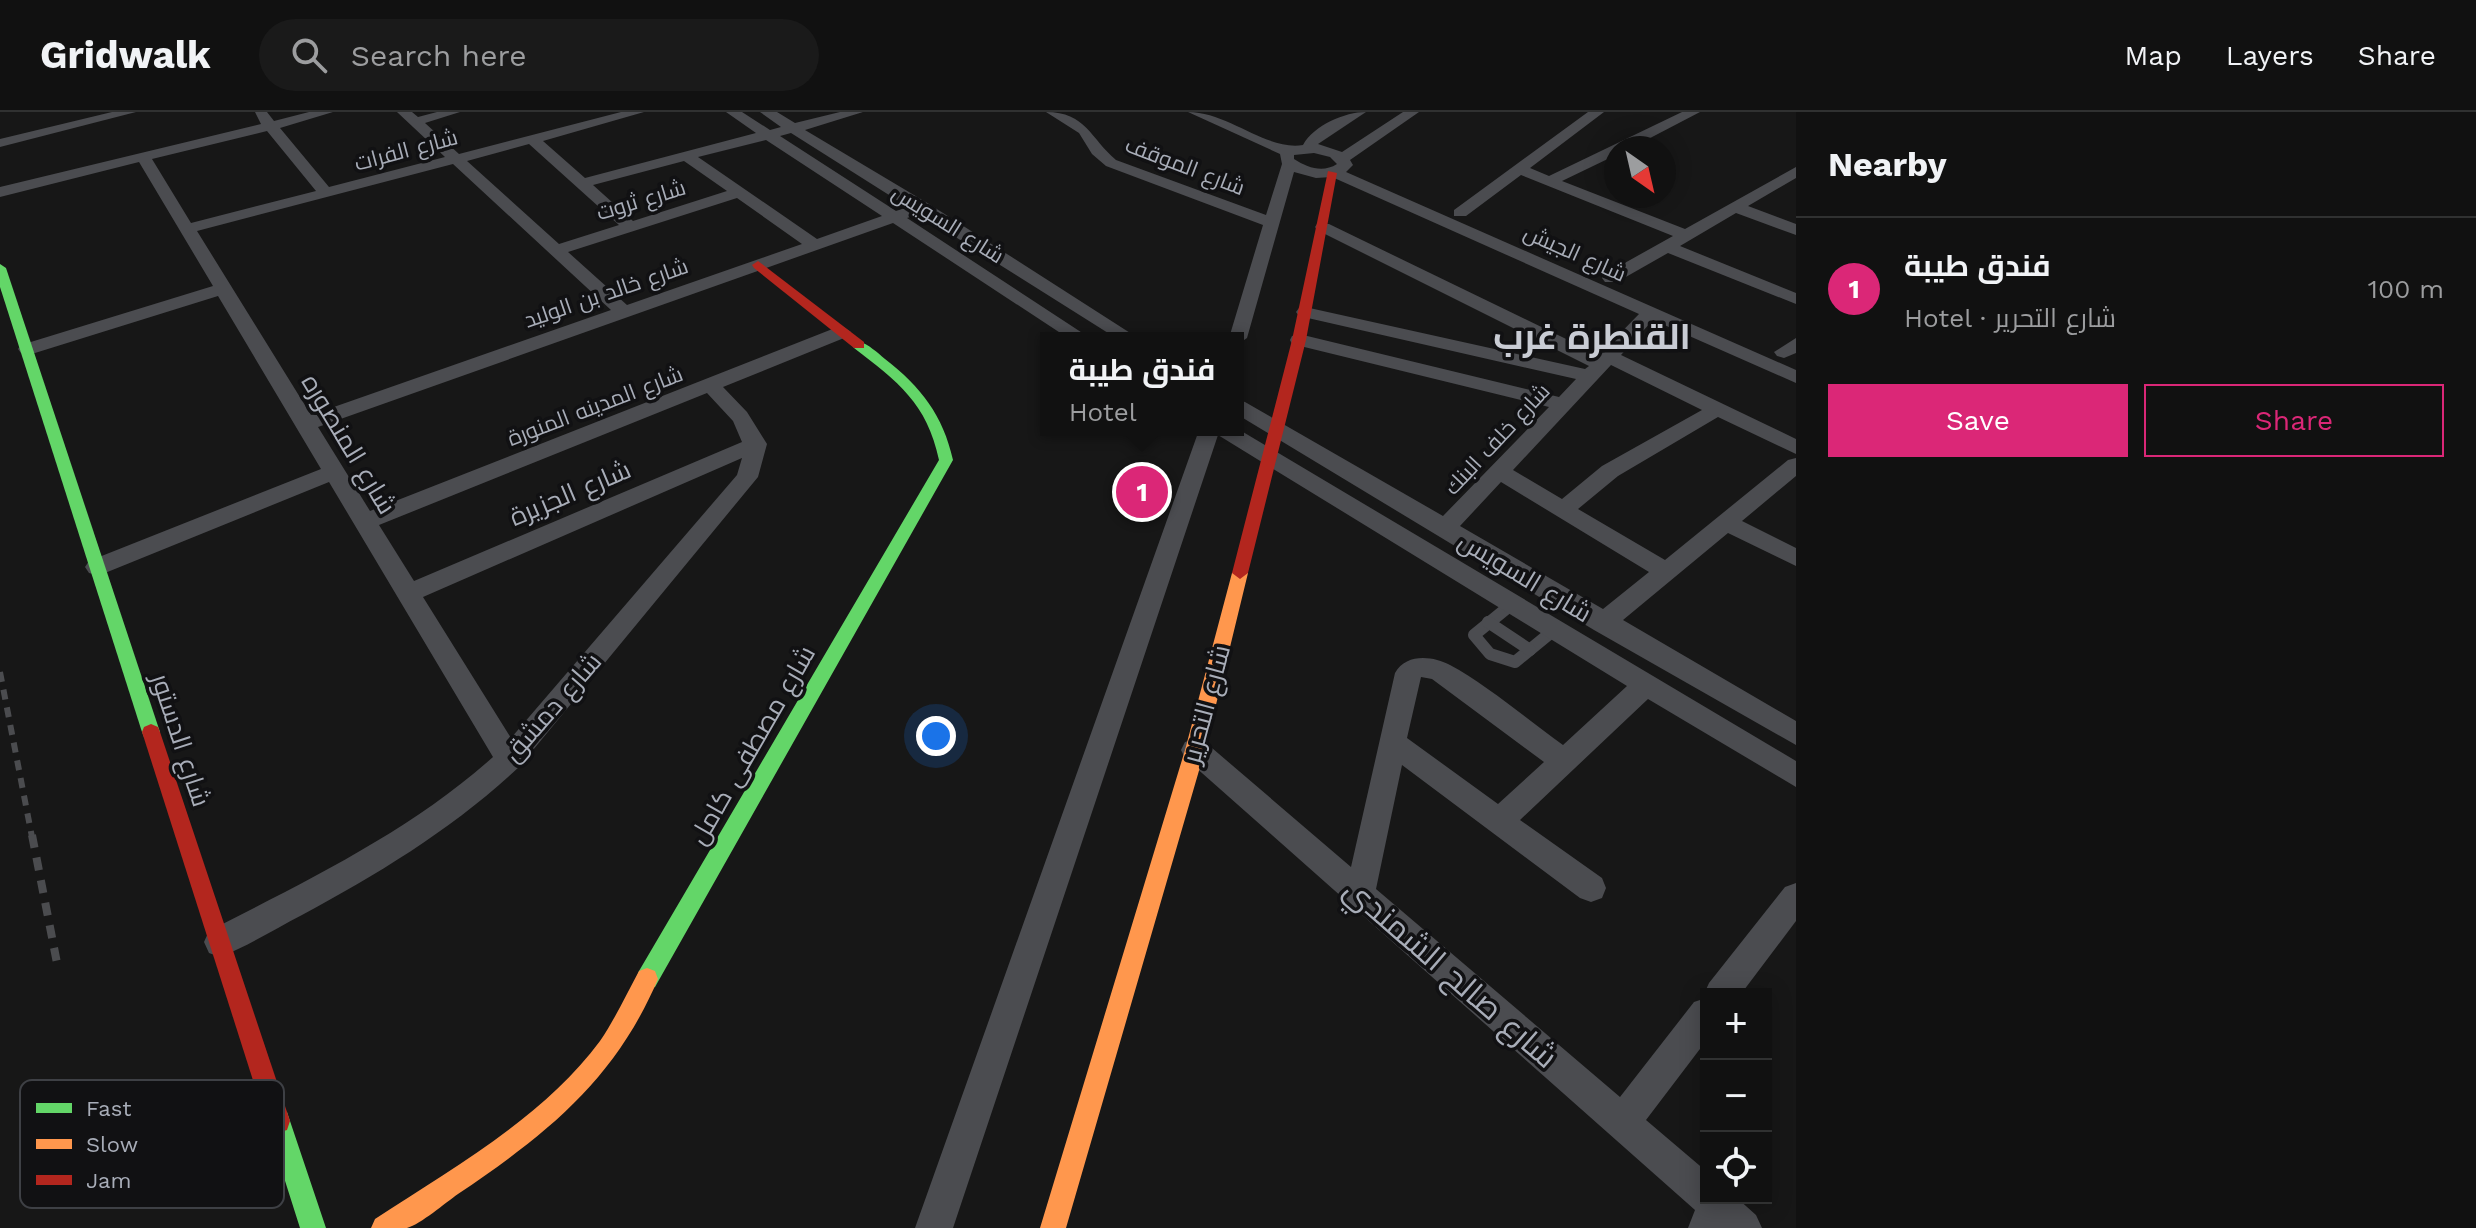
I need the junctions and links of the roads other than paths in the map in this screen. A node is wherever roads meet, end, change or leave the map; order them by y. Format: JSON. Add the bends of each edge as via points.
{"nodes":[{"id":1,"x":129,"y":112,"type":"edge"},
{"id":2,"x":259,"y":112,"type":"edge"},
{"id":3,"x":326,"y":112,"type":"edge"},
{"id":4,"x":453,"y":112,"type":"edge"},
{"id":5,"x":733,"y":112,"type":"edge"},
{"id":6,"x":767,"y":112,"type":"edge"},
{"id":7,"x":856,"y":112,"type":"edge"},
{"id":8,"x":1053,"y":112,"type":"edge"},
{"id":9,"x":1195,"y":112,"type":"edge"},
{"id":10,"x":1359,"y":112,"type":"edge"},
{"id":11,"x":1412,"y":112,"type":"edge"},
{"id":12,"x":1597,"y":112,"type":"edge"},
{"id":13,"x":1693,"y":112,"type":"edge"},
{"id":14,"x":628,"y":113,"type":"edge"},
{"id":15,"x":1233,"y":113,"type":"edge"},
{"id":16,"x":409,"y":117,"type":"edge"},
{"id":17,"x":272,"y":125,"type":"junction"},
{"id":18,"x":793,"y":128,"type":"junction"},
{"id":19,"x":768,"y":134,"type":"junction"},
{"id":20,"x":1644,"y":136,"type":"edge"},
{"id":21,"x":533,"y":140,"type":"junction"},
{"id":22,"x":0,"y":143,"type":"edge"},
{"id":23,"x":1307,"y":148,"type":"junction"},
{"id":24,"x":685,"y":155,"type":"junction"},
{"id":25,"x":1604,"y":155,"type":"edge"},
{"id":26,"x":143,"y":157,"type":"junction"},
{"id":27,"x":1288,"y":158,"type":"junction"},
{"id":28,"x":454,"y":160,"type":"junction"},
{"id":29,"x":1338,"y":167,"type":"junction"},
{"id":30,"x":1519,"y":169,"type":"junction"},
{"id":31,"x":1796,"y":172,"type":"edge"},
{"id":32,"x":1550,"y":181,"type":"junction"},
{"id":33,"x":582,"y":183,"type":"junction"},
{"id":34,"x":1775,"y":184,"type":"junction"},
{"id":35,"x":1796,"y":191,"type":"edge"},
{"id":36,"x":0,"y":192,"type":"edge"},
{"id":37,"x":739,"y":192,"type":"junction"},
{"id":38,"x":326,"y":193,"type":"junction"},
{"id":39,"x":923,"y":207,"type":"junction"},
{"id":40,"x":1735,"y":207,"type":"junction"},
{"id":41,"x":1460,"y":213,"type":"junction"},
{"id":42,"x":894,"y":217,"type":"junction"},
{"id":43,"x":1271,"y":222,"type":"junction"},
{"id":44,"x":630,"y":226,"type":"junction"},
{"id":45,"x":1323,"y":227,"type":"junction"},
{"id":46,"x":187,"y":229,"type":"junction"},
{"id":47,"x":1796,"y":230,"type":"edge"},
{"id":48,"x":1685,"y":235,"type":"junction"},
{"id":49,"x":815,"y":245,"type":"junction"},
{"id":50,"x":1666,"y":246,"type":"junction"},
{"id":51,"x":555,"y":251,"type":"junction"},
{"id":52,"x":758,"y":265,"type":"junction"},
{"id":53,"x":0,"y":268,"type":"edge"},
{"id":54,"x":1611,"y":278,"type":"junction"},
{"id":55,"x":223,"y":289,"type":"junction"},
{"id":56,"x":1796,"y":299,"type":"edge"},
{"id":57,"x":624,"y":312,"type":"junction"},
{"id":58,"x":1305,"y":312,"type":"junction"},
{"id":59,"x":1650,"y":313,"type":"junction"},
{"id":60,"x":842,"y":332,"type":"junction"},
{"id":61,"x":1072,"y":332,"type":"edge"},
{"id":62,"x":1120,"y":332,"type":"edge"},
{"id":63,"x":1240,"y":332,"type":"edge"},
{"id":64,"x":1299,"y":340,"type":"junction"},
{"id":65,"x":28,"y":349,"type":"junction"},
{"id":66,"x":1792,"y":351,"type":"edge"},
{"id":67,"x":1600,"y":365,"type":"junction"},
{"id":68,"x":1796,"y":377,"type":"edge"},
{"id":69,"x":711,"y":386,"type":"junction"},
{"id":70,"x":1563,"y":404,"type":"junction"},
{"id":71,"x":1718,"y":409,"type":"junction"},
{"id":72,"x":1244,"y":410,"type":"edge"},
{"id":73,"x":305,"y":424,"type":"junction"},
{"id":74,"x":1277,"y":429,"type":"junction"},
{"id":75,"x":1207,"y":436,"type":"edge"},
{"id":76,"x":1234,"y":436,"type":"edge"},
{"id":77,"x":756,"y":444,"type":"junction"},
{"id":78,"x":1796,"y":447,"type":"edge"},
{"id":79,"x":1270,"y":458,"type":"junction"},
{"id":80,"x":1796,"y":465,"type":"edge"},
{"id":81,"x":1499,"y":471,"type":"junction"},
{"id":82,"x":334,"y":472,"type":"junction"},
{"id":83,"x":1562,"y":510,"type":"junction"},
{"id":84,"x":364,"y":522,"type":"junction"},
{"id":85,"x":1726,"y":522,"type":"junction"},
{"id":86,"x":1444,"y":529,"type":"junction"},
{"id":87,"x":1796,"y":558,"type":"edge"},
{"id":88,"x":97,"y":567,"type":"junction"},
{"id":89,"x":1665,"y":571,"type":"junction"},
{"id":90,"x":1537,"y":584,"type":"junction"},
{"id":91,"x":407,"y":594,"type":"junction"},
{"id":92,"x":1512,"y":604,"type":"junction"},
{"id":93,"x":1488,"y":622,"type":"junction"},
{"id":94,"x":1603,"y":623,"type":"junction"},
{"id":95,"x":1554,"y":630,"type":"junction"},
{"id":96,"x":1530,"y":650,"type":"junction"},
{"id":97,"x":1646,"y":685,"type":"junction"},
{"id":98,"x":1796,"y":734,"type":"edge"},
{"id":99,"x":1393,"y":743,"type":"junction"},
{"id":100,"x":1195,"y":750,"type":"junction"},
{"id":101,"x":509,"y":759,"type":"junction"},
{"id":102,"x":1564,"y":761,"type":"junction"},
{"id":103,"x":1796,"y":775,"type":"edge"},
{"id":104,"x":1499,"y":821,"type":"junction"},
{"id":105,"x":1591,"y":888,"type":"dead end"},
{"id":106,"x":1360,"y":893,"type":"junction"},
{"id":107,"x":1792,"y":909,"type":"edge"},
{"id":108,"x":220,"y":942,"type":"junction"},
{"id":109,"x":1726,"y":988,"type":"edge"},
{"id":110,"x":1700,"y":1022,"type":"edge"},
{"id":111,"x":265,"y":1080,"type":"edge"},
{"id":112,"x":1622,"y":1123,"type":"junction"},
{"id":113,"x":284,"y":1139,"type":"edge"},
{"id":114,"x":1717,"y":1211,"type":"edge"},
{"id":115,"x":313,"y":1228,"type":"edge"},
{"id":116,"x":384,"y":1228,"type":"edge"},
{"id":117,"x":934,"y":1228,"type":"edge"},
{"id":118,"x":1053,"y":1228,"type":"edge"}],
"edges":[{"from":1,"to":22,"type":"street"},
{"from":2,"to":17,"type":"street"},
{"from":3,"to":17,"type":"street"},
{"from":4,"to":16,"type":"street"},
{"from":5,"to":19,"type":"street","name":"شارع السويس"},
{"from":6,"to":18,"type":"street","name":"شارع السويس"},
{"from":7,"to":18,"type":"street"},
{"from":8,"to":43,"type":"street","name":"شارع الموقف","via":[[1084,130],[1111,163]]},
{"from":9,"to":27,"type":"street","name":"شارع الجيش"},
{"from":10,"to":23,"type":"street","via":[[1314,138]]},
{"from":11,"to":29,"type":"street"},
{"from":12,"to":30,"type":"street"},
{"from":13,"to":20,"type":"street"},
{"from":14,"to":21,"type":"street","name":"شارع الفرات"},
{"from":15,"to":23,"type":"street","name":"شارع الجيش"},
{"from":16,"to":28,"type":"street"},
{"from":17,"to":26,"type":"street"},
{"from":17,"to":38,"type":"street"},
{"from":18,"to":19,"type":"street"},
{"from":18,"to":39,"type":"street","name":"شارع السويس"},
{"from":19,"to":24,"type":"street"},
{"from":19,"to":42,"type":"street","name":"شارع السويس"},
{"from":21,"to":28,"type":"street","name":"شارع الفرات"},
{"from":21,"to":33,"type":"street"},
{"from":23,"to":27,"type":"street"},
{"from":23,"to":29,"type":"street","name":"شارع الجيش","via":[[1332,152]]},
{"from":24,"to":33,"type":"street"},
{"from":24,"to":37,"type":"street"},
{"from":25,"to":32,"type":"street"},
{"from":26,"to":36,"type":"street"},
{"from":26,"to":46,"type":"street","name":"شارع المنصوره"},
{"from":27,"to":29,"type":"street","name":"شارع الجيش","via":[[1304,171]]},
{"from":27,"to":43,"type":"street"},
{"from":28,"to":38,"type":"street","name":"شارع الفرات"},
{"from":28,"to":51,"type":"street"},
{"from":29,"to":41,"type":"street","name":"شارع الجيش"},
{"from":29,"to":45,"type":"street","name":"شارع التحرير"},
{"from":29,"to":59,"type":"street","name":"شارع الجيش"},
{"from":30,"to":32,"type":"street"},
{"from":30,"to":41,"type":"street"},
{"from":31,"to":34,"type":"street"},
{"from":32,"to":48,"type":"street"},
{"from":33,"to":44,"type":"street"},
{"from":34,"to":35,"type":"street"},
{"from":34,"to":40,"type":"street"},
{"from":37,"to":44,"type":"street","name":"شارع ثروت"},
{"from":37,"to":49,"type":"street"},
{"from":38,"to":46,"type":"street","name":"شارع الفرات"},
{"from":39,"to":42,"type":"street","name":"شارع خالد بن الوليد"},
{"from":39,"to":62,"type":"street","name":"شارع السويس"},
{"from":40,"to":47,"type":"street"},
{"from":40,"to":48,"type":"street"},
{"from":41,"to":54,"type":"street","name":"شارع الجيش"},
{"from":42,"to":49,"type":"street","name":"شارع خالد بن الوليد"},
{"from":42,"to":61,"type":"street","name":"شارع السويس"},
{"from":43,"to":63,"type":"street"},
{"from":44,"to":51,"type":"street","name":"شارع ثروت"},
{"from":45,"to":58,"type":"street","name":"شارع التحرير"},
{"from":45,"to":67,"type":"street"},
{"from":46,"to":55,"type":"street","name":"شارع المنصوره"},
{"from":48,"to":50,"type":"street"},
{"from":49,"to":52,"type":"street","name":"شارع خالد بن الوليد"},
{"from":50,"to":54,"type":"street"},
{"from":50,"to":56,"type":"street"},
{"from":51,"to":57,"type":"street"},
{"from":52,"to":57,"type":"street","name":"شارع خالد بن الوليد"},
{"from":52,"to":60,"type":"street","name":"شارع مصطفى كامل"},
{"from":53,"to":65,"type":"street","name":"شارع الدستور"},
{"from":54,"to":66,"type":"street","name":"شارع الجيش"},
{"from":55,"to":65,"type":"street"},
{"from":55,"to":73,"type":"street","name":"شارع المنصوره"},
{"from":57,"to":73,"type":"street","name":"شارع خالد بن الوليد"},
{"from":58,"to":64,"type":"street","name":"شارع التحرير"},
{"from":58,"to":67,"type":"street"},
{"from":59,"to":67,"type":"street","name":"شارع خلف البنك"},
{"from":59,"to":68,"type":"street","name":"شارع الجيش"},
{"from":60,"to":69,"type":"street","name":"شارع المدينه المنورة"},
{"from":60,"to":116,"type":"street","name":"شارع مصطفى كامل","via":[[932,408],[943,433],[946,460],[603,1056],[526,1132]]},
{"from":64,"to":70,"type":"street"},
{"from":64,"to":74,"type":"street","name":"شارع التحرير"},
{"from":65,"to":88,"type":"street","name":"شارع الدستور"},
{"from":67,"to":70,"type":"street","name":"شارع خلف البنك"},
{"from":67,"to":71,"type":"street"},
{"from":69,"to":77,"type":"street","via":[[744,422]]},
{"from":69,"to":84,"type":"street","name":"شارع المدينه المنورة"},
{"from":70,"to":81,"type":"street","name":"شارع خلف البنك"},
{"from":71,"to":78,"type":"street"},
{"from":71,"to":83,"type":"street","via":[[1610,471]]},
{"from":72,"to":74,"type":"street","name":"شارع السويس"},
{"from":73,"to":82,"type":"street","name":"شارع المنصوره"},
{"from":74,"to":79,"type":"street","name":"شارع التحرير"},
{"from":74,"to":86,"type":"street","name":"شارع السويس"},
{"from":75,"to":117,"type":"street"},
{"from":76,"to":79,"type":"street","name":"شارع السويس"},
{"from":77,"to":91,"type":"street","name":"شارع الجزيرة"},
{"from":77,"to":101,"type":"street","name":"شارع دمشق","via":[[747,477]]},
{"from":79,"to":92,"type":"street","name":"شارع السويس"},
{"from":79,"to":100,"type":"street","name":"شارع التحرير"},
{"from":80,"to":85,"type":"street"},
{"from":81,"to":83,"type":"street"},
{"from":81,"to":86,"type":"street","name":"شارع خلف البنك"},
{"from":82,"to":84,"type":"street","name":"شارع المنصوره"},
{"from":82,"to":88,"type":"street"},
{"from":83,"to":89,"type":"street"},
{"from":84,"to":91,"type":"street","name":"شارع المنصوره"},
{"from":85,"to":87,"type":"street"},
{"from":85,"to":89,"type":"street"},
{"from":86,"to":90,"type":"street","name":"شارع السويس"},
{"from":88,"to":108,"type":"street","name":"شارع الدستور"},
{"from":89,"to":94,"type":"street"},
{"from":90,"to":92,"type":"street"},
{"from":90,"to":94,"type":"street","name":"شارع السويس"},
{"from":91,"to":101,"type":"street","name":"شارع المنصوره"},
{"from":92,"to":93,"type":"lane"},
{"from":92,"to":95,"type":"street","name":"شارع السويس"},
{"from":93,"to":96,"type":"lane"},
{"from":93,"to":96,"type":"lane","via":[[1474,640],[1500,659],[1515,662]]},
{"from":94,"to":98,"type":"street","name":"شارع السويس"},
{"from":95,"to":96,"type":"lane"},
{"from":95,"to":97,"type":"street","name":"شارع السويس"},
{"from":97,"to":102,"type":"street"},
{"from":97,"to":103,"type":"street","name":"شارع السويس"},
{"from":99,"to":102,"type":"street","via":[[1408,673],[1426,666]]},
{"from":99,"to":104,"type":"street"},
{"from":99,"to":106,"type":"street"},
{"from":100,"to":106,"type":"street","name":"شارع صالح الشمندي"},
{"from":100,"to":118,"type":"street","name":"شارع التحرير"},
{"from":101,"to":108,"type":"street","name":"شارع دمشق","via":[[477,792],[419,834]]},
{"from":102,"to":104,"type":"street"},
{"from":104,"to":105,"type":"street"},
{"from":106,"to":112,"type":"street","name":"شارع صالح الشمندي"},
{"from":107,"to":109,"type":"street"},
{"from":108,"to":111,"type":"street","name":"شارع الدستور"},
{"from":110,"to":112,"type":"street"},
{"from":112,"to":114,"type":"street","name":"شارع صالح الشمندي"},
{"from":113,"to":115,"type":"street","name":"شارع الدستور"}]}
